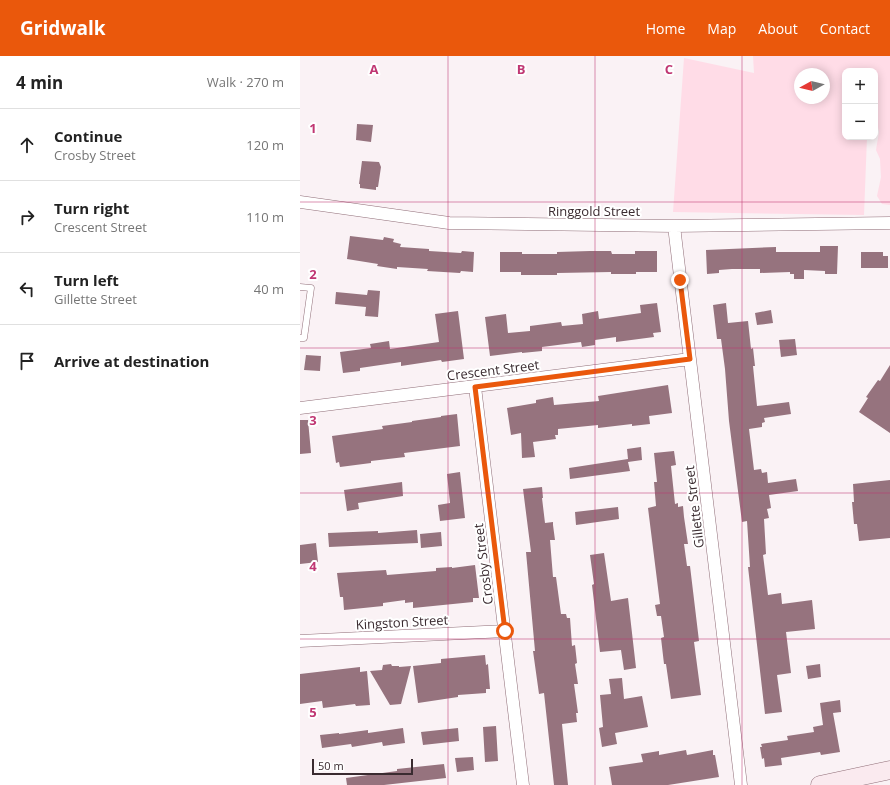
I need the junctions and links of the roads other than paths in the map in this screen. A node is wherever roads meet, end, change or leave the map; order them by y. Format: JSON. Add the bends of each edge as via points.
{"nodes":[{"id":1,"x":300,"y":202,"type":"edge"},
{"id":2,"x":890,"y":224,"type":"edge"},
{"id":3,"x":674,"y":226,"type":"junction"},
{"id":4,"x":300,"y":287,"type":"edge"},
{"id":5,"x":300,"y":338,"type":"edge"},
{"id":6,"x":690,"y":359,"type":"junction"},
{"id":7,"x":475,"y":387,"type":"junction"},
{"id":8,"x":300,"y":408,"type":"edge"},
{"id":9,"x":505,"y":631,"type":"junction"},
{"id":10,"x":300,"y":641,"type":"edge"},
{"id":11,"x":880,"y":776,"type":"edge"},
{"id":12,"x":523,"y":785,"type":"edge"},
{"id":13,"x":741,"y":785,"type":"edge"},
{"id":14,"x":820,"y":785,"type":"edge"}],
"edges":[{"from":1,"to":3,"type":"street","name":"Ringgold Street","via":[[449,223]]},
{"from":2,"to":3,"type":"street","name":"Ringgold Street"},
{"from":3,"to":6,"type":"street","name":"Gillette Street"},
{"from":4,"to":5,"type":"lane","via":[[311,288],[304,338]]},
{"from":6,"to":7,"type":"street","name":"Crescent Street"},
{"from":6,"to":13,"type":"street","name":"Gillette Street"},
{"from":7,"to":8,"type":"street","name":"Crescent Street"},
{"from":7,"to":9,"type":"street","name":"Crosby Street"},
{"from":9,"to":10,"type":"street","name":"Kingston Street"},
{"from":9,"to":12,"type":"street","name":"Crosby Street"},
{"from":11,"to":14,"type":"street"}]}
